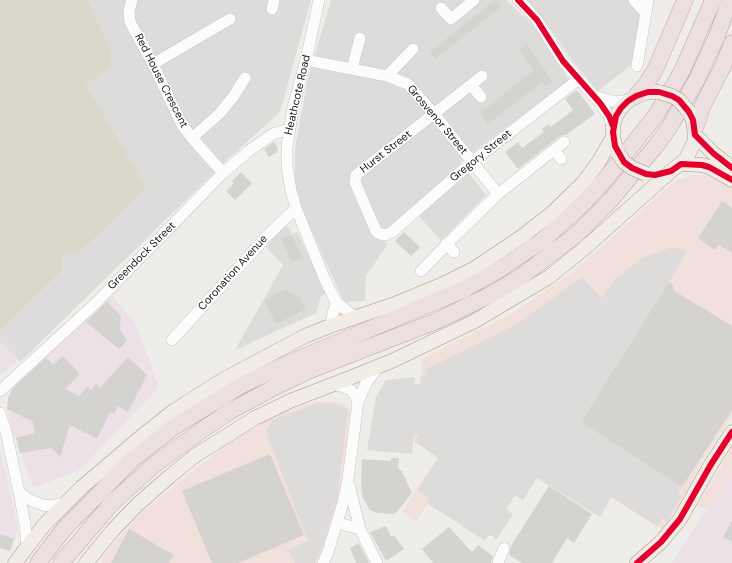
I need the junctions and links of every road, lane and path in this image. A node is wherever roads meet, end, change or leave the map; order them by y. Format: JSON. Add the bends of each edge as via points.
{"nodes":[{"id":1,"x":132,"y":0,"type":"edge"},
{"id":2,"x":319,"y":0,"type":"edge"},
{"id":3,"x":474,"y":0,"type":"edge"},
{"id":4,"x":518,"y":0,"type":"edge"},
{"id":5,"x":634,"y":0,"type":"edge"},
{"id":6,"x":648,"y":0,"type":"edge"},
{"id":7,"x":686,"y":0,"type":"edge"},
{"id":8,"x":713,"y":0,"type":"edge"},
{"id":9,"x":730,"y":0,"type":"edge"},
{"id":10,"x":441,"y":8,"type":"dead end"},
{"id":11,"x":646,"y":13,"type":"junction"},
{"id":12,"x":230,"y":19,"type":"dead end"},
{"id":13,"x":360,"y":38,"type":"dead end"},
{"id":14,"x":732,"y":44,"type":"edge"},
{"id":15,"x":413,"y":49,"type":"dead end"},
{"id":16,"x":306,"y":60,"type":"junction"},
{"id":17,"x":153,"y":64,"type":"junction"},
{"id":18,"x":637,"y":66,"type":"dead end"},
{"id":19,"x":352,"y":69,"type":"junction"},
{"id":20,"x":387,"y":76,"type":"junction"},
{"id":21,"x":482,"y":76,"type":"dead end"},
{"id":22,"x":245,"y":78,"type":"dead end"},
{"id":23,"x":579,"y":79,"type":"junction"},
{"id":24,"x":471,"y":85,"type":"junction"},
{"id":25,"x":594,"y":96,"type":"junction"},
{"id":26,"x":481,"y":97,"type":"dead end"},
{"id":27,"x":632,"y":98,"type":"junction"},
{"id":28,"x":434,"y":114,"type":"junction"},
{"id":29,"x":289,"y":129,"type":"junction"},
{"id":30,"x":695,"y":131,"type":"junction"},
{"id":31,"x":613,"y":132,"type":"junction"},
{"id":32,"x":192,"y":138,"type":"junction"},
{"id":33,"x":564,"y":142,"type":"dead end"},
{"id":34,"x":472,"y":162,"type":"junction"},
{"id":35,"x":676,"y":168,"type":"junction"},
{"id":36,"x":732,"y":168,"type":"edge"},
{"id":37,"x":223,"y":173,"type":"junction"},
{"id":38,"x":732,"y":180,"type":"edge"},
{"id":39,"x":498,"y":194,"type":"junction"},
{"id":40,"x":296,"y":208,"type":"junction"},
{"id":41,"x":385,"y":235,"type":"joint"},
{"id":42,"x":421,"y":271,"type":"dead end"},
{"id":43,"x":336,"y":302,"type":"junction"},
{"id":44,"x":355,"y":317,"type":"junction"},
{"id":45,"x":330,"y":326,"type":"junction"},
{"id":46,"x":172,"y":340,"type":"dead end"},
{"id":47,"x":379,"y":366,"type":"junction"},
{"id":48,"x":332,"y":385,"type":"junction"},
{"id":49,"x":0,"y":391,"type":"edge"},
{"id":50,"x":358,"y":402,"type":"junction"},
{"id":51,"x":0,"y":413,"type":"edge"},
{"id":52,"x":732,"y":432,"type":"edge"},
{"id":53,"x":5,"y":451,"type":"edge"},
{"id":54,"x":348,"y":479,"type":"junction"},
{"id":55,"x":19,"y":492,"type":"junction"},
{"id":56,"x":66,"y":503,"type":"junction"},
{"id":57,"x":339,"y":522,"type":"junction"},
{"id":58,"x":360,"y":529,"type":"junction"},
{"id":59,"x":27,"y":546,"type":"junction"},
{"id":60,"x":504,"y":548,"type":"dead end"},
{"id":61,"x":15,"y":563,"type":"edge"},
{"id":62,"x":38,"y":563,"type":"edge"},
{"id":63,"x":61,"y":563,"type":"edge"},
{"id":64,"x":86,"y":563,"type":"edge"},
{"id":65,"x":323,"y":563,"type":"edge"},
{"id":66,"x":377,"y":563,"type":"edge"},
{"id":67,"x":498,"y":563,"type":"edge"},
{"id":68,"x":637,"y":563,"type":"edge"}],
"edges":[{"from":1,"to":17,"type":"street","name":"Red House Crescent","via":[[130,22]]},
{"from":2,"to":16,"type":"street","name":"Heathcote Road"},
{"from":3,"to":10,"type":"street","via":[[451,19]]},
{"from":4,"to":23,"type":"street","via":[[537,20],[563,61]]},
{"from":5,"to":11,"type":"street"},
{"from":6,"to":11,"type":"street"},
{"from":7,"to":27,"type":"highway","via":[[656,68],[647,83]]},
{"from":8,"to":62,"type":"highway","via":[[682,71],[656,115],[586,201],[543,240],[502,268],[463,290],[284,365],[242,385],[174,427],[133,459],[64,529]]},
{"from":9,"to":63,"type":"highway","via":[[696,81],[669,128],[610,201],[576,235],[519,278],[488,296],[434,322],[308,371],[232,410],[154,465],[112,502]]},
{"from":11,"to":18,"type":"street"},
{"from":12,"to":17,"type":"street"},
{"from":13,"to":19,"type":"street"},
{"from":14,"to":30,"type":"highway","via":[[703,105]]},
{"from":15,"to":20,"type":"street"},
{"from":16,"to":19,"type":"street","name":"Grosvenor Street"},
{"from":16,"to":29,"type":"street","name":"Heathcote Road"},
{"from":17,"to":32,"type":"street","name":"Red House Crescent","via":[[182,125]]},
{"from":19,"to":20,"type":"street","name":"Grosvenor Street"},
{"from":20,"to":28,"type":"street","name":"Grosvenor Street","via":[[408,84]]},
{"from":21,"to":24,"type":"street","name":"Hurst Street"},
{"from":22,"to":32,"type":"street","via":[[220,113]]},
{"from":23,"to":25,"type":"street"},
{"from":23,"to":34,"type":"street","name":"Gregory Street"},
{"from":24,"to":26,"type":"street"},
{"from":24,"to":28,"type":"street","name":"Hurst Street"},
{"from":25,"to":27,"type":"street","via":[[611,101]]},
{"from":25,"to":31,"type":"street","via":[[609,116]]},
{"from":27,"to":30,"type":"main road","bridge":true,"via":[[648,92],[672,96],[690,112]]},
{"from":27,"to":31,"type":"main road","via":[[619,112]]},
{"from":28,"to":34,"type":"street","name":"Grosvenor Street"},
{"from":28,"to":41,"type":"street","name":"Hurst Street","via":[[359,173],[355,179],[376,231]]},
{"from":29,"to":37,"type":"street","name":"Greendock Street","via":[[273,134]]},
{"from":29,"to":40,"type":"street","name":"Heathcote Road","via":[[287,166]]},
{"from":30,"to":35,"type":"main road","via":[[695,141],[690,153]]},
{"from":30,"to":36,"type":"main road","via":[[713,153]]},
{"from":31,"to":35,"type":"main road","bridge":true,"via":[[618,153],[632,168],[655,175]]},
{"from":31,"to":44,"type":"main road","via":[[598,163],[583,183],[552,213],[524,235],[475,268],[441,285]]},
{"from":32,"to":37,"type":"street","name":"Red House Crescent"},
{"from":33,"to":39,"type":"street","via":[[557,154]]},
{"from":34,"to":39,"type":"street","name":"Grosvenor Street"},
{"from":34,"to":41,"type":"street","name":"Gregory Street","via":[[392,232]]},
{"from":35,"to":38,"type":"main road","via":[[697,164],[709,167]]},
{"from":35,"to":47,"type":"main road","via":[[548,277],[475,321]]},
{"from":37,"to":49,"type":"street","name":"Greendock Street","via":[[96,302]]},
{"from":39,"to":42,"type":"street","via":[[450,248]]},
{"from":40,"to":43,"type":"street","name":"Heathcote Road"},
{"from":40,"to":46,"type":"street","name":"Coronation Avenue"},
{"from":43,"to":44,"type":"street","name":"Heathcote Road"},
{"from":43,"to":45,"type":"street"},
{"from":44,"to":45,"type":"main road"},
{"from":45,"to":56,"type":"main road","via":[[281,348],[224,379],[175,410],[94,476]]},
{"from":47,"to":48,"type":"main road"},
{"from":47,"to":50,"type":"street","via":[[366,383]]},
{"from":48,"to":50,"type":"street","via":[[351,390]]},
{"from":48,"to":64,"type":"main road","via":[[254,418],[196,455],[138,504]]},
{"from":50,"to":54,"type":"street"},
{"from":51,"to":53,"type":"street"},
{"from":52,"to":68,"type":"main road","via":[[680,519],[661,542]]},
{"from":53,"to":55,"type":"street"},
{"from":54,"to":57,"type":"street"},
{"from":54,"to":58,"type":"street"},
{"from":55,"to":56,"type":"street","via":[[43,505]]},
{"from":55,"to":59,"type":"street"},
{"from":56,"to":59,"type":"main road"},
{"from":57,"to":58,"type":"street"},
{"from":57,"to":65,"type":"street"},
{"from":58,"to":66,"type":"street"},
{"from":59,"to":61,"type":"main road"},
{"from":60,"to":67,"type":"street"}]}
